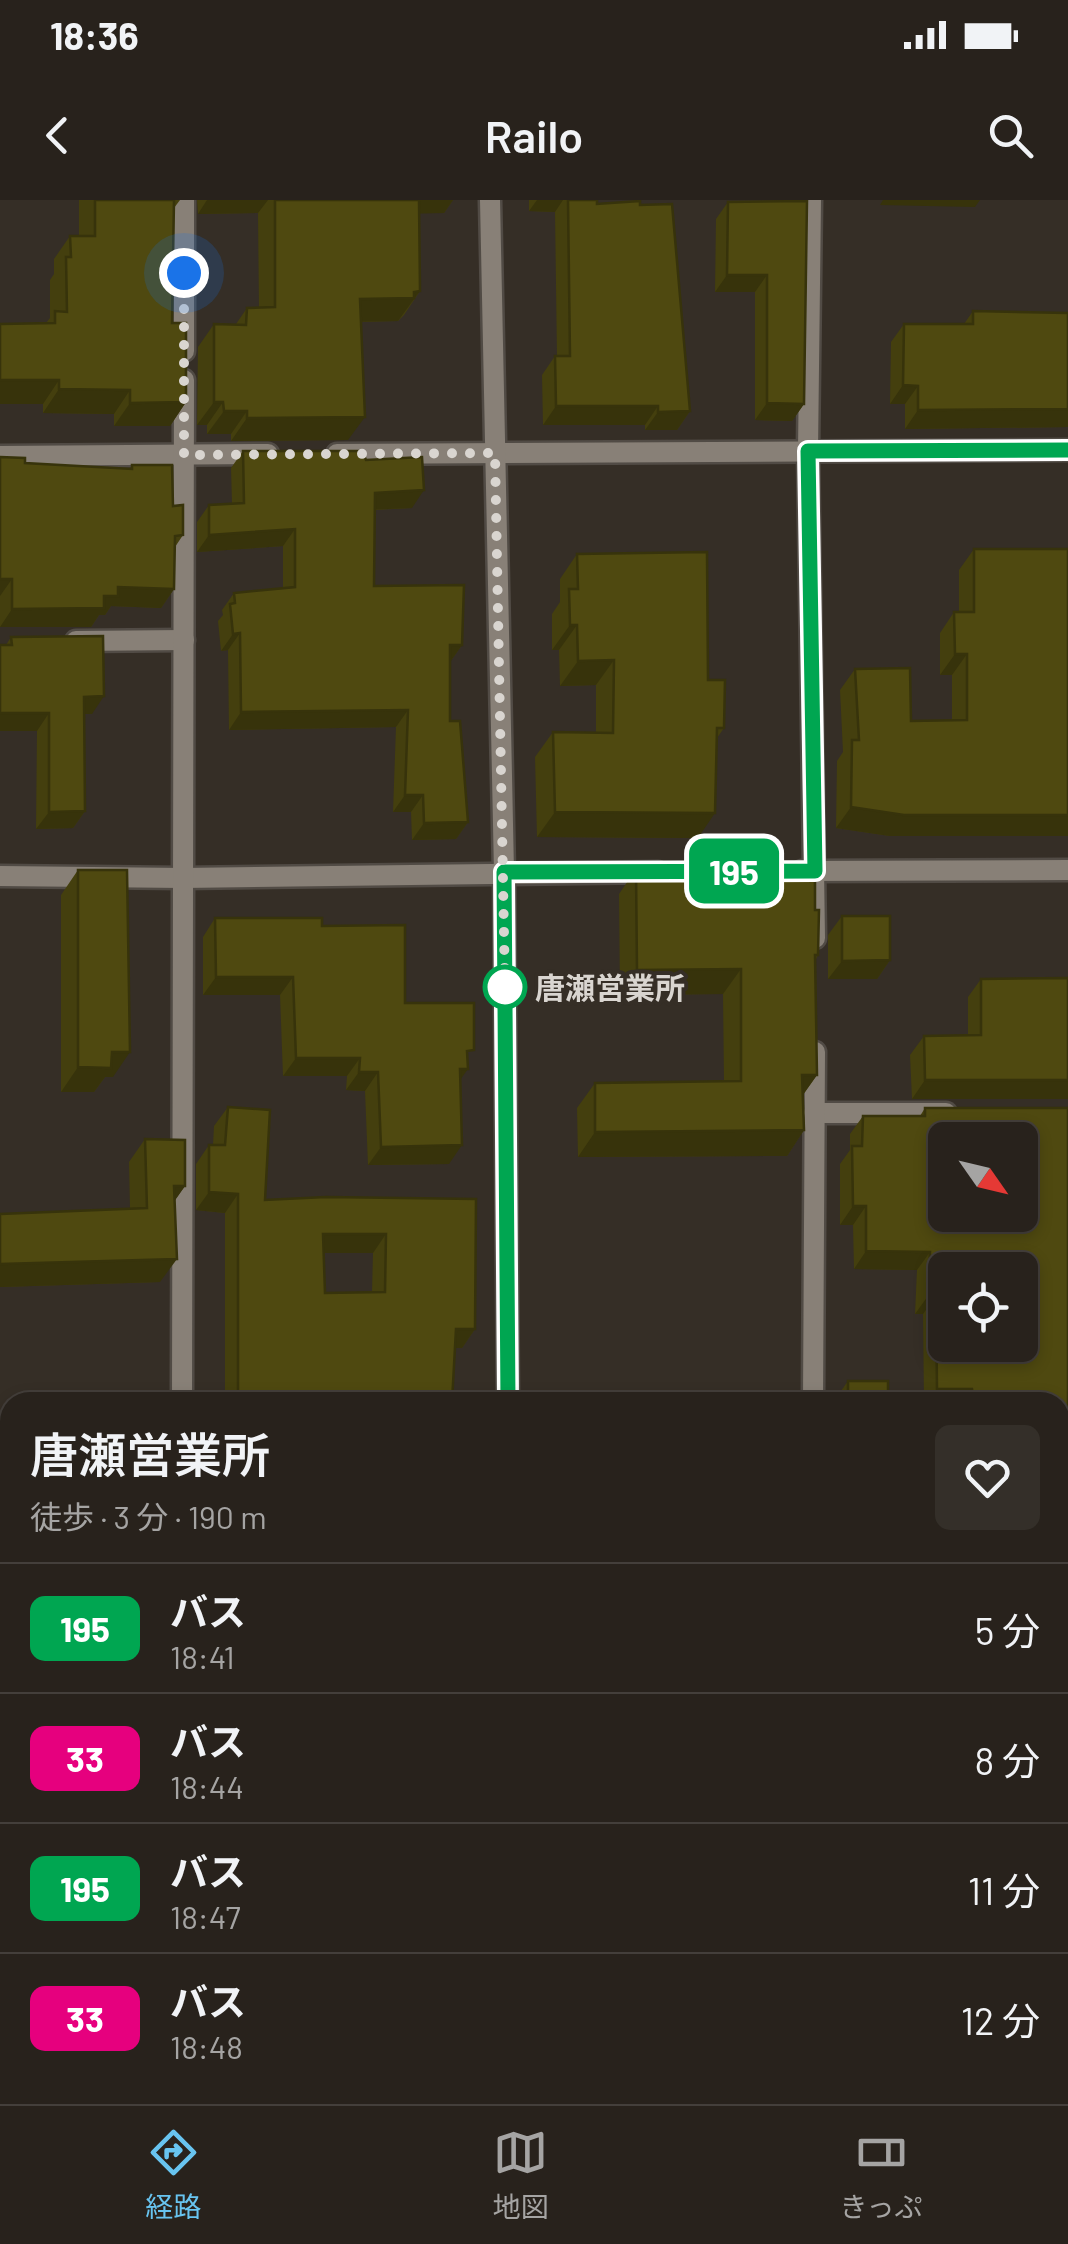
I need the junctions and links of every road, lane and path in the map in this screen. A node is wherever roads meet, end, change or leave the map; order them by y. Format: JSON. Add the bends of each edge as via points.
{"nodes":[{"id":1,"x":184,"y":200,"type":"edge"},
{"id":2,"x":490,"y":200,"type":"edge"},
{"id":3,"x":812,"y":200,"type":"edge"},
{"id":4,"x":1068,"y":450,"type":"edge"},
{"id":5,"x":808,"y":451,"type":"junction"},
{"id":6,"x":495,"y":453,"type":"junction"},
{"id":7,"x":281,"y":454,"type":"edge"},
{"id":8,"x":320,"y":454,"type":"edge"},
{"id":9,"x":184,"y":455,"type":"junction"},
{"id":10,"x":0,"y":456,"type":"edge"},
{"id":11,"x":184,"y":640,"type":"junction"},
{"id":12,"x":55,"y":641,"type":"edge"},
{"id":13,"x":1068,"y":870,"type":"edge"},
{"id":14,"x":776,"y":871,"type":"edge"},
{"id":15,"x":815,"y":871,"type":"junction"},
{"id":16,"x":504,"y":872,"type":"junction"},
{"id":17,"x":679,"y":872,"type":"edge"},
{"id":18,"x":0,"y":876,"type":"edge"},
{"id":19,"x":183,"y":878,"type":"junction"},
{"id":20,"x":815,"y":964,"type":"edge"},
{"id":21,"x":814,"y":1039,"type":"edge"},
{"id":22,"x":970,"y":1113,"type":"edge"},
{"id":23,"x":814,"y":1114,"type":"junction"},
{"id":24,"x":182,"y":1392,"type":"edge"},
{"id":25,"x":508,"y":1392,"type":"edge"},
{"id":26,"x":813,"y":1392,"type":"edge"}],
"edges":[{"from":1,"to":9,"type":"street"},
{"from":2,"to":6,"type":"street"},
{"from":3,"to":5,"type":"street"},
{"from":4,"to":5,"type":"street"},
{"from":5,"to":6,"type":"street"},
{"from":5,"to":15,"type":"street"},
{"from":6,"to":8,"type":"street"},
{"from":6,"to":16,"type":"street"},
{"from":7,"to":9,"type":"street"},
{"from":9,"to":10,"type":"street"},
{"from":9,"to":11,"type":"street"},
{"from":11,"to":12,"type":"street"},
{"from":11,"to":19,"type":"street"},
{"from":13,"to":15,"type":"street"},
{"from":14,"to":15,"type":"street"},
{"from":15,"to":20,"type":"street"},
{"from":16,"to":17,"type":"street"},
{"from":16,"to":19,"type":"street"},
{"from":16,"to":25,"type":"street"},
{"from":18,"to":19,"type":"street"},
{"from":19,"to":24,"type":"street"},
{"from":21,"to":23,"type":"street"},
{"from":22,"to":23,"type":"street"},
{"from":23,"to":26,"type":"street"}]}
